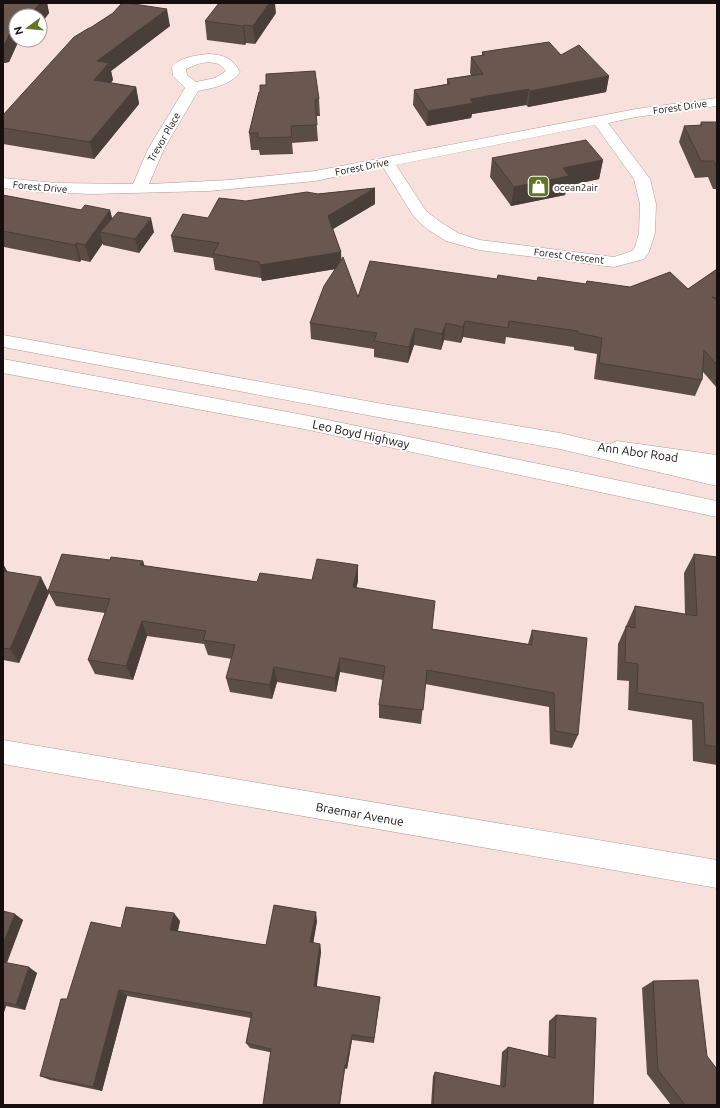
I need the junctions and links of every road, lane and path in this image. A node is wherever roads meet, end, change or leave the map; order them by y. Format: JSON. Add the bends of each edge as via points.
{"nodes":[{"id":1,"x":194,"y":87,"type":"dead end"},
{"id":2,"x":717,"y":102,"type":"edge"},
{"id":3,"x":599,"y":121,"type":"junction"},
{"id":4,"x":387,"y":162,"type":"junction"},
{"id":5,"x":3,"y":183,"type":"edge"},
{"id":6,"x":139,"y":189,"type":"junction"},
{"id":7,"x":3,"y":340,"type":"edge"},
{"id":8,"x":3,"y":366,"type":"edge"},
{"id":9,"x":560,"y":442,"type":"junction"},
{"id":10,"x":717,"y":463,"type":"edge"},
{"id":11,"x":717,"y":478,"type":"edge"},
{"id":12,"x":717,"y":509,"type":"edge"},
{"id":13,"x":3,"y":752,"type":"edge"},
{"id":14,"x":717,"y":874,"type":"edge"}],
"edges":[{"from":1,"to":6,"type":"main road","name":"Trevor Place","via":[[154,152]]},
{"from":2,"to":3,"type":"main road","name":"Forest Drive","via":[[677,106]]},
{"from":3,"to":4,"type":"main road","name":"Forest Drive"},
{"from":3,"to":4,"type":"main road","name":"Forest Crescent","via":[[642,179],[648,204],[647,233],[643,248],[638,255],[614,262],[479,245],[452,237],[420,214]]},
{"from":4,"to":6,"type":"main road","name":"Forest Drive","via":[[315,176],[252,184]]},
{"from":5,"to":6,"type":"main road","name":"Forest Drive","via":[[67,190]]},
{"from":7,"to":9,"type":"main road"},
{"from":8,"to":12,"type":"main road","name":"Leo Boyd Highway","via":[[304,422]]},
{"from":9,"to":10,"type":"main road","name":"Ann Abor Road"},
{"from":9,"to":11,"type":"main road"},
{"from":13,"to":14,"type":"main road","name":"Braemar Avenue"}]}
